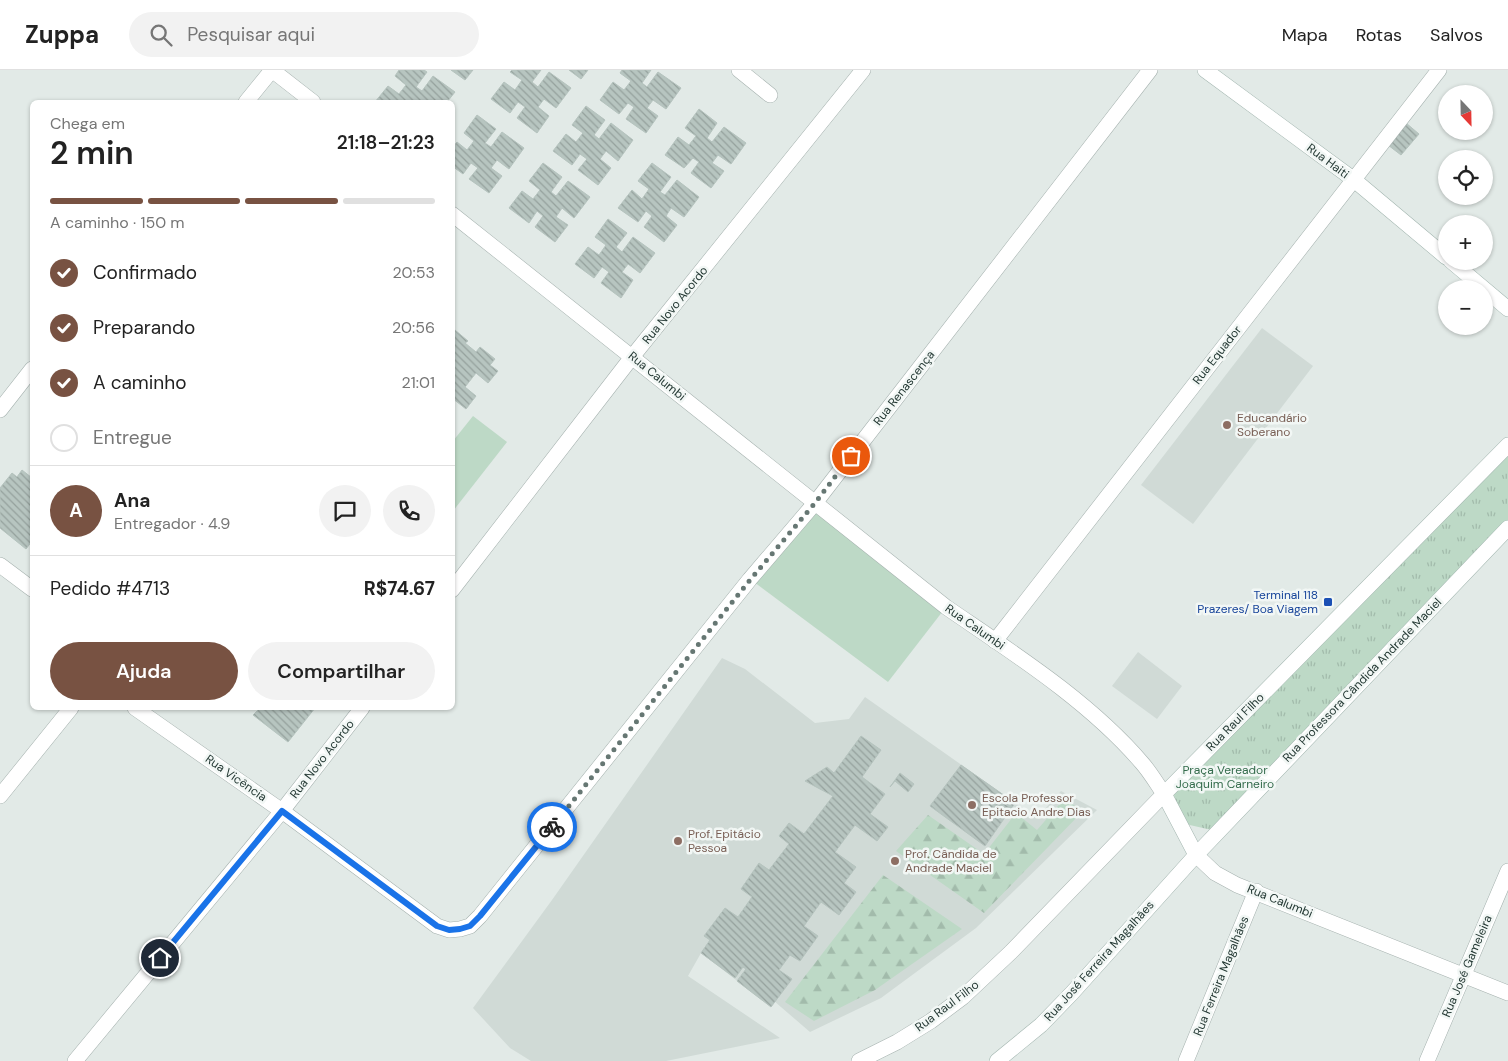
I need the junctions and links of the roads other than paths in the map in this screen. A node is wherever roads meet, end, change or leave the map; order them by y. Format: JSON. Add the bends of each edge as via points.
{"nodes":[{"id":1,"x":272,"y":70,"type":"edge"},
{"id":2,"x":739,"y":70,"type":"edge"},
{"id":3,"x":863,"y":70,"type":"edge"},
{"id":4,"x":1150,"y":70,"type":"edge"},
{"id":5,"x":1205,"y":70,"type":"edge"},
{"id":6,"x":1439,"y":70,"type":"edge"},
{"id":7,"x":770,"y":95,"type":"dead end"},
{"id":8,"x":248,"y":100,"type":"edge"},
{"id":9,"x":310,"y":100,"type":"edge"},
{"id":10,"x":1353,"y":179,"type":"junction"},
{"id":11,"x":455,"y":216,"type":"edge"},
{"id":12,"x":1438,"y":250,"type":"edge"},
{"id":13,"x":1462,"y":270,"type":"edge"},
{"id":14,"x":1508,"y":309,"type":"edge"},
{"id":15,"x":632,"y":357,"type":"junction"},
{"id":16,"x":30,"y":372,"type":"edge"},
{"id":17,"x":0,"y":410,"type":"edge"},
{"id":18,"x":1508,"y":445,"type":"edge"},
{"id":19,"x":815,"y":503,"type":"junction"},
{"id":20,"x":1508,"y":528,"type":"edge"},
{"id":21,"x":0,"y":564,"type":"edge"},
{"id":22,"x":30,"y":586,"type":"edge"},
{"id":23,"x":455,"y":586,"type":"edge"},
{"id":24,"x":995,"y":641,"type":"junction"},
{"id":25,"x":69,"y":710,"type":"edge"},
{"id":26,"x":138,"y":710,"type":"edge"},
{"id":27,"x":360,"y":710,"type":"edge"},
{"id":28,"x":1164,"y":794,"type":"junction"},
{"id":29,"x":0,"y":796,"type":"edge"},
{"id":30,"x":282,"y":811,"type":"junction"},
{"id":31,"x":1196,"y":855,"type":"junction"},
{"id":32,"x":1508,"y":871,"type":"edge"},
{"id":33,"x":1256,"y":891,"type":"junction"},
{"id":34,"x":460,"y":929,"type":"joint"},
{"id":35,"x":1463,"y":975,"type":"junction"},
{"id":36,"x":1508,"y":993,"type":"edge"},
{"id":37,"x":75,"y":1061,"type":"edge"},
{"id":38,"x":859,"y":1061,"type":"edge"},
{"id":39,"x":998,"y":1061,"type":"edge"},
{"id":40,"x":1186,"y":1061,"type":"edge"},
{"id":41,"x":1427,"y":1061,"type":"edge"}],
"edges":[{"from":1,"to":8,"type":"street"},
{"from":1,"to":9,"type":"street"},
{"from":2,"to":7,"type":"street"},
{"from":3,"to":15,"type":"street","name":"Rua Novo Acordo"},
{"from":4,"to":19,"type":"street","name":"Rua Renascença"},
{"from":5,"to":10,"type":"street","name":"Rua Haiti"},
{"from":6,"to":10,"type":"street","name":"Rua Equador"},
{"from":10,"to":12,"type":"street","name":"Rua Haiti"},
{"from":10,"to":24,"type":"street","name":"Rua Equador"},
{"from":11,"to":15,"type":"street","name":"Rua Calumbi"},
{"from":13,"to":14,"type":"street"},
{"from":15,"to":19,"type":"street","name":"Rua Calumbi"},
{"from":15,"to":23,"type":"street","name":"Rua Novo Acordo"},
{"from":16,"to":17,"type":"street"},
{"from":18,"to":28,"type":"street","name":"Rua Raul Filho"},
{"from":19,"to":24,"type":"street","name":"Rua Calumbi","via":[[946,607]]},
{"from":19,"to":34,"type":"street","name":"Rua Renascença","via":[[480,916],[470,926]]},
{"from":20,"to":31,"type":"street","name":"Rua Professora Cândida Andrade Maciel"},
{"from":21,"to":22,"type":"street"},
{"from":24,"to":28,"type":"street","name":"Rua Calumbi","via":[[1105,724],[1143,764]]},
{"from":25,"to":29,"type":"street"},
{"from":26,"to":30,"type":"street","name":"Rua Vicência"},
{"from":27,"to":30,"type":"street","name":"Rua Novo Acordo"},
{"from":28,"to":31,"type":"street","name":"Rua Calumbi"},
{"from":28,"to":38,"type":"street","name":"Rua Raul Filho","via":[[963,997],[914,1032]]},
{"from":30,"to":34,"type":"street","name":"Rua Vicência","via":[[437,926]]},
{"from":30,"to":37,"type":"street","name":"Rua Novo Acordo"},
{"from":31,"to":33,"type":"street","name":"Rua Calumbi","via":[[1216,873]]},
{"from":31,"to":39,"type":"street","name":"Rua José Ferreira Magalhães","via":[[1060,1006]]},
{"from":32,"to":35,"type":"street","name":"Rua José Gameleira"},
{"from":33,"to":35,"type":"street","name":"Rua Calumbi"},
{"from":33,"to":40,"type":"street","name":"Rua Ferreira Magalhães"},
{"from":35,"to":36,"type":"street","name":"Rua Calumbi"},
{"from":35,"to":41,"type":"street","name":"Rua José Gameleira"}]}
